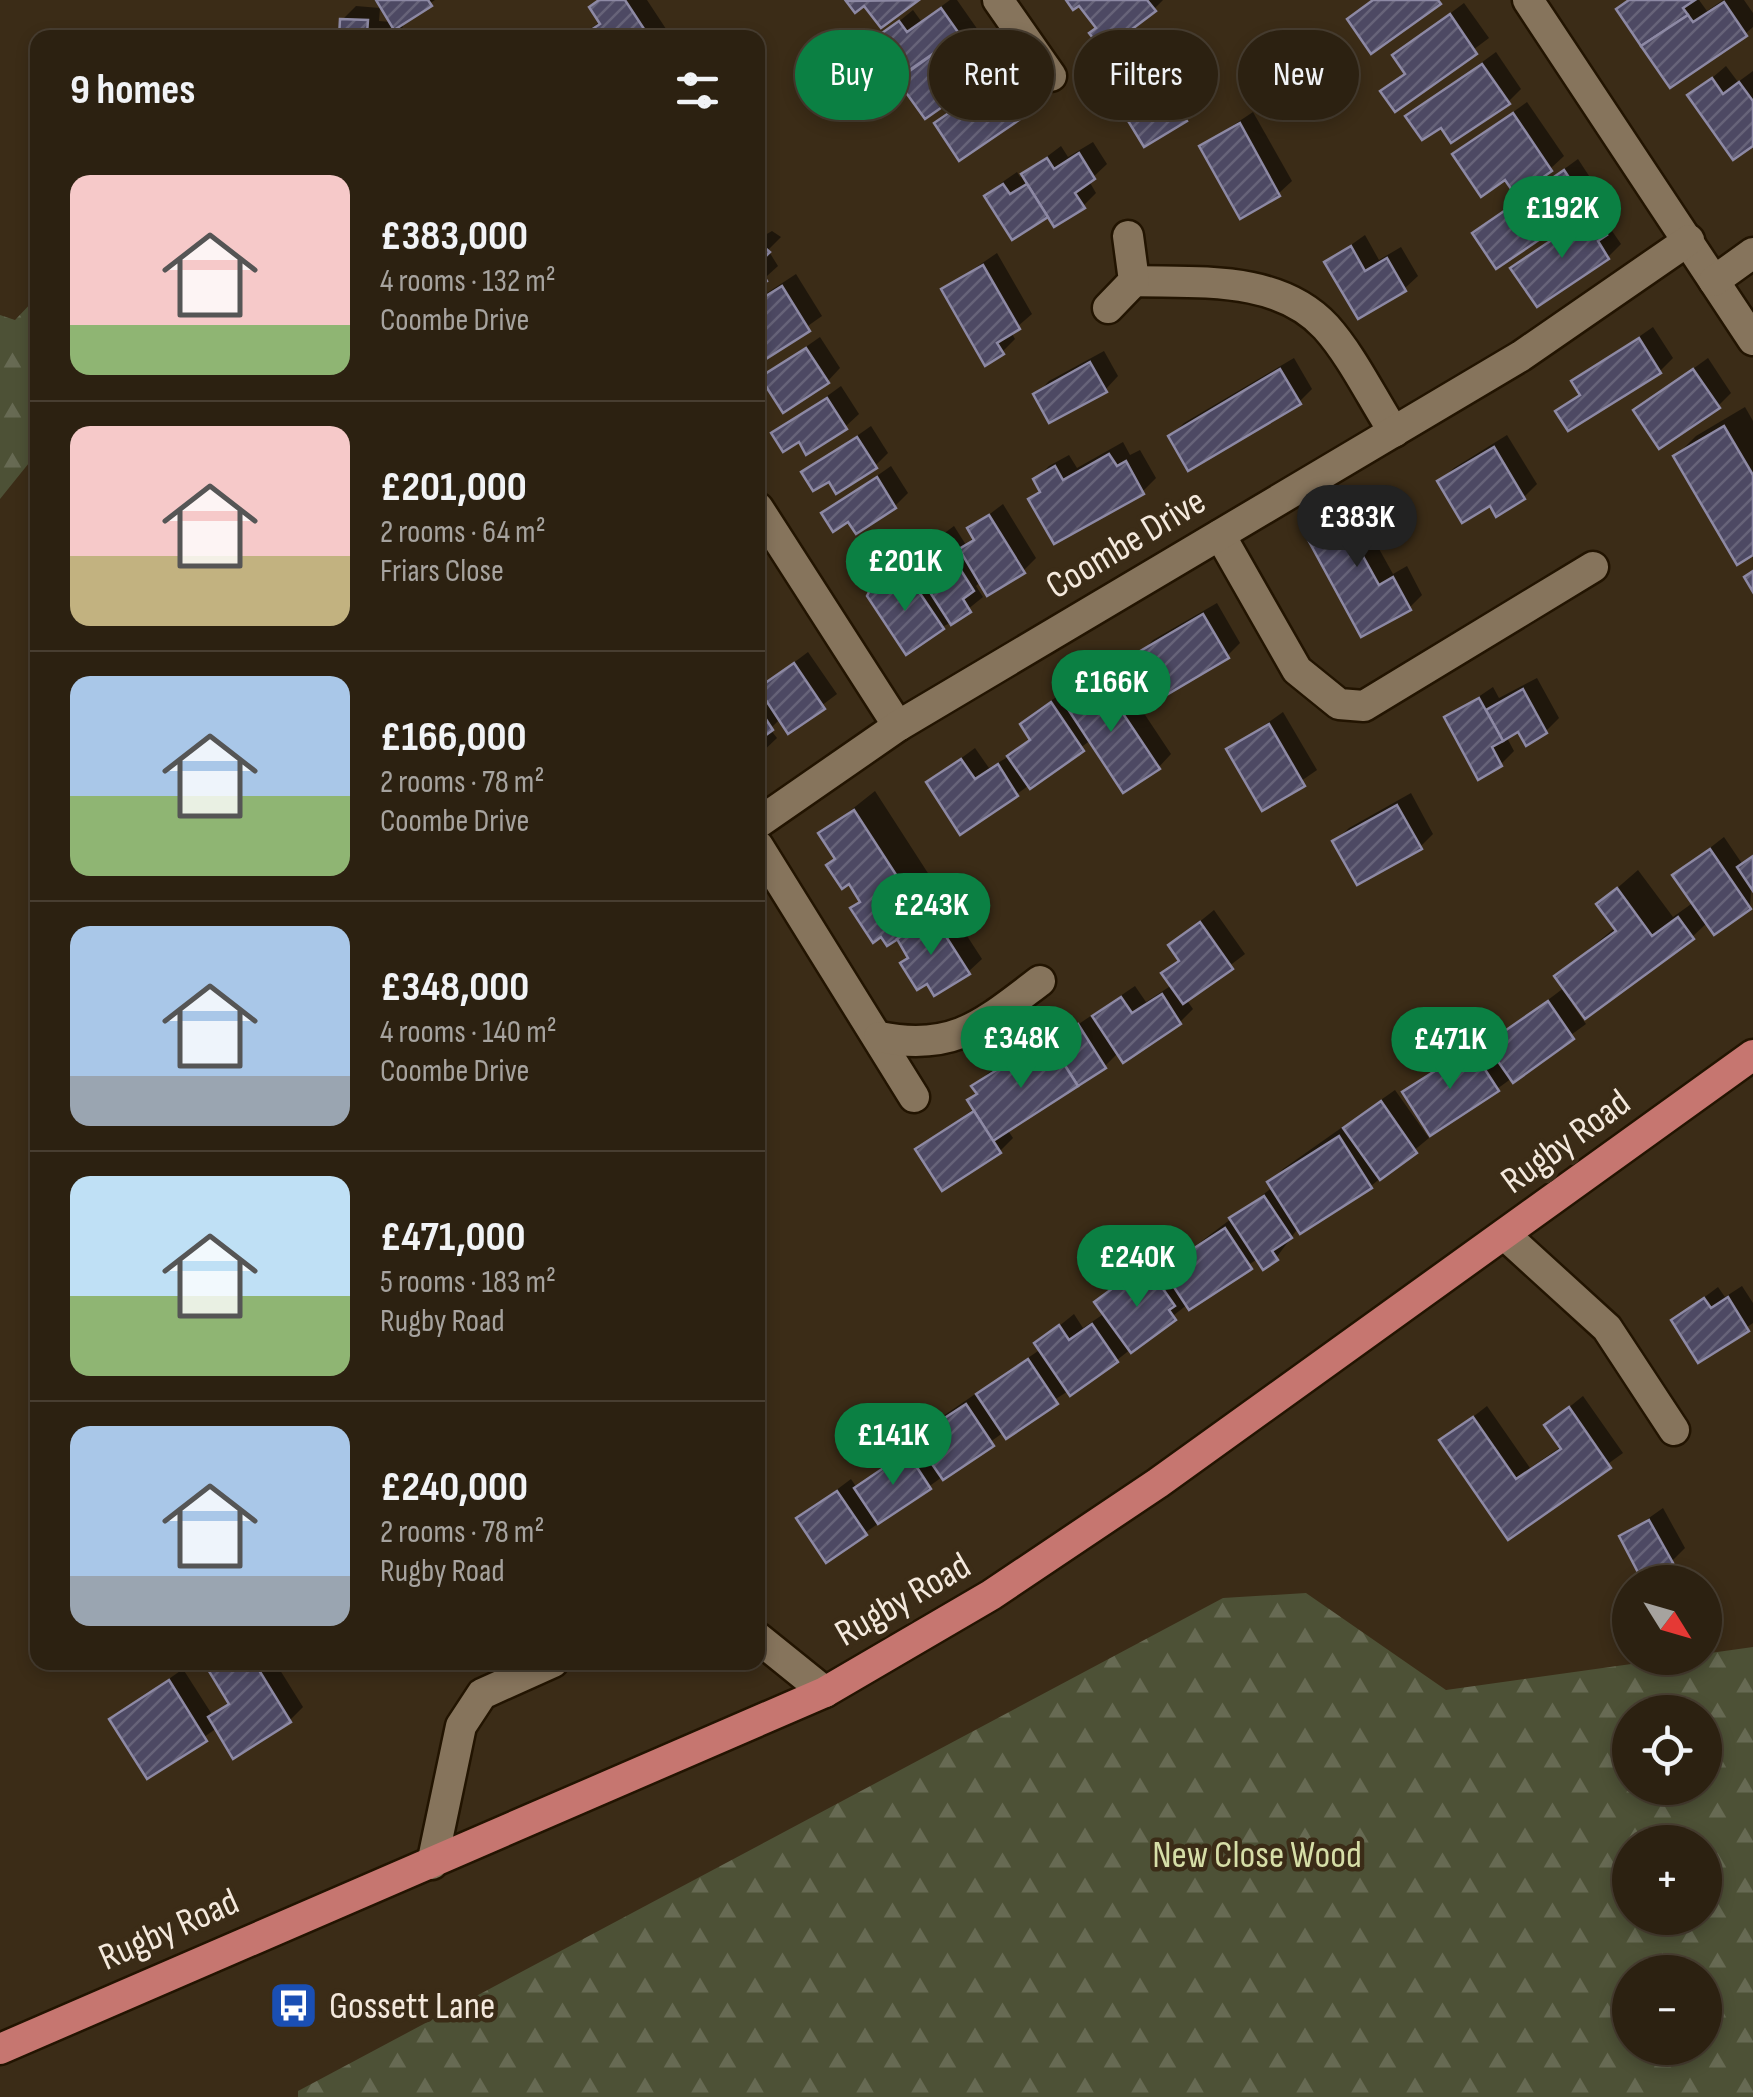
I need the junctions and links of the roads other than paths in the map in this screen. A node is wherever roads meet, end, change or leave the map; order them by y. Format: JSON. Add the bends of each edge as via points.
{"nodes":[{"id":1,"x":998,"y":0,"type":"edge"},
{"id":2,"x":1528,"y":0,"type":"edge"},
{"id":3,"x":1019,"y":30,"type":"edge"},
{"id":4,"x":1128,"y":236,"type":"dead end"},
{"id":5,"x":1689,"y":240,"type":"junction"},
{"id":6,"x":1753,"y":253,"type":"edge"},
{"id":7,"x":1134,"y":281,"type":"junction"},
{"id":8,"x":1714,"y":281,"type":"junction"},
{"id":9,"x":1108,"y":308,"type":"dead end"},
{"id":10,"x":1753,"y":340,"type":"edge"},
{"id":11,"x":1394,"y":432,"type":"junction"},
{"id":12,"x":765,"y":519,"type":"edge"},
{"id":13,"x":1220,"y":535,"type":"junction"},
{"id":14,"x":1593,"y":567,"type":"dead end"},
{"id":15,"x":898,"y":726,"type":"junction"},
{"id":16,"x":765,"y":817,"type":"edge"},
{"id":17,"x":765,"y":857,"type":"edge"},
{"id":18,"x":1040,"y":981,"type":"dead end"},
{"id":19,"x":879,"y":1037,"type":"junction"},
{"id":20,"x":1753,"y":1055,"type":"edge"},
{"id":21,"x":914,"y":1096,"type":"dead end"},
{"id":22,"x":1506,"y":1236,"type":"junction"},
{"id":23,"x":1674,"y":1430,"type":"dead end"},
{"id":24,"x":765,"y":1644,"type":"edge"},
{"id":25,"x":535,"y":1670,"type":"edge"},
{"id":26,"x":825,"y":1692,"type":"junction"},
{"id":27,"x":432,"y":1864,"type":"junction"},
{"id":28,"x":0,"y":2049,"type":"edge"}],
"edges":[{"from":1,"to":3,"type":"street"},
{"from":2,"to":5,"type":"street"},
{"from":4,"to":7,"type":"street"},
{"from":5,"to":8,"type":"street"},
{"from":5,"to":11,"type":"street","name":"Coombe Drive","via":[[1521,356]]},
{"from":6,"to":8,"type":"street"},
{"from":7,"to":9,"type":"street"},
{"from":7,"to":11,"type":"street","via":[[1230,284],[1278,294],[1325,326]]},
{"from":8,"to":10,"type":"street"},
{"from":11,"to":13,"type":"street","name":"Coombe Drive"},
{"from":12,"to":15,"type":"street"},
{"from":13,"to":14,"type":"street","via":[[1297,670],[1339,704],[1364,706]]},
{"from":13,"to":15,"type":"street","name":"Coombe Drive"},
{"from":15,"to":16,"type":"street","name":"Coombe Drive"},
{"from":17,"to":19,"type":"street"},
{"from":18,"to":19,"type":"street","via":[[982,1026],[938,1044]]},
{"from":19,"to":21,"type":"street"},
{"from":20,"to":22,"type":"main road","name":"Rugby Road"},
{"from":22,"to":23,"type":"street","via":[[1608,1328]]},
{"from":22,"to":26,"type":"main road","name":"Rugby Road","via":[[991,1596]]},
{"from":24,"to":26,"type":"street"},
{"from":25,"to":27,"type":"street","via":[[482,1694],[460,1726]]},
{"from":26,"to":27,"type":"main road","name":"Rugby Road"},
{"from":27,"to":28,"type":"main road","name":"Rugby Road"}]}
